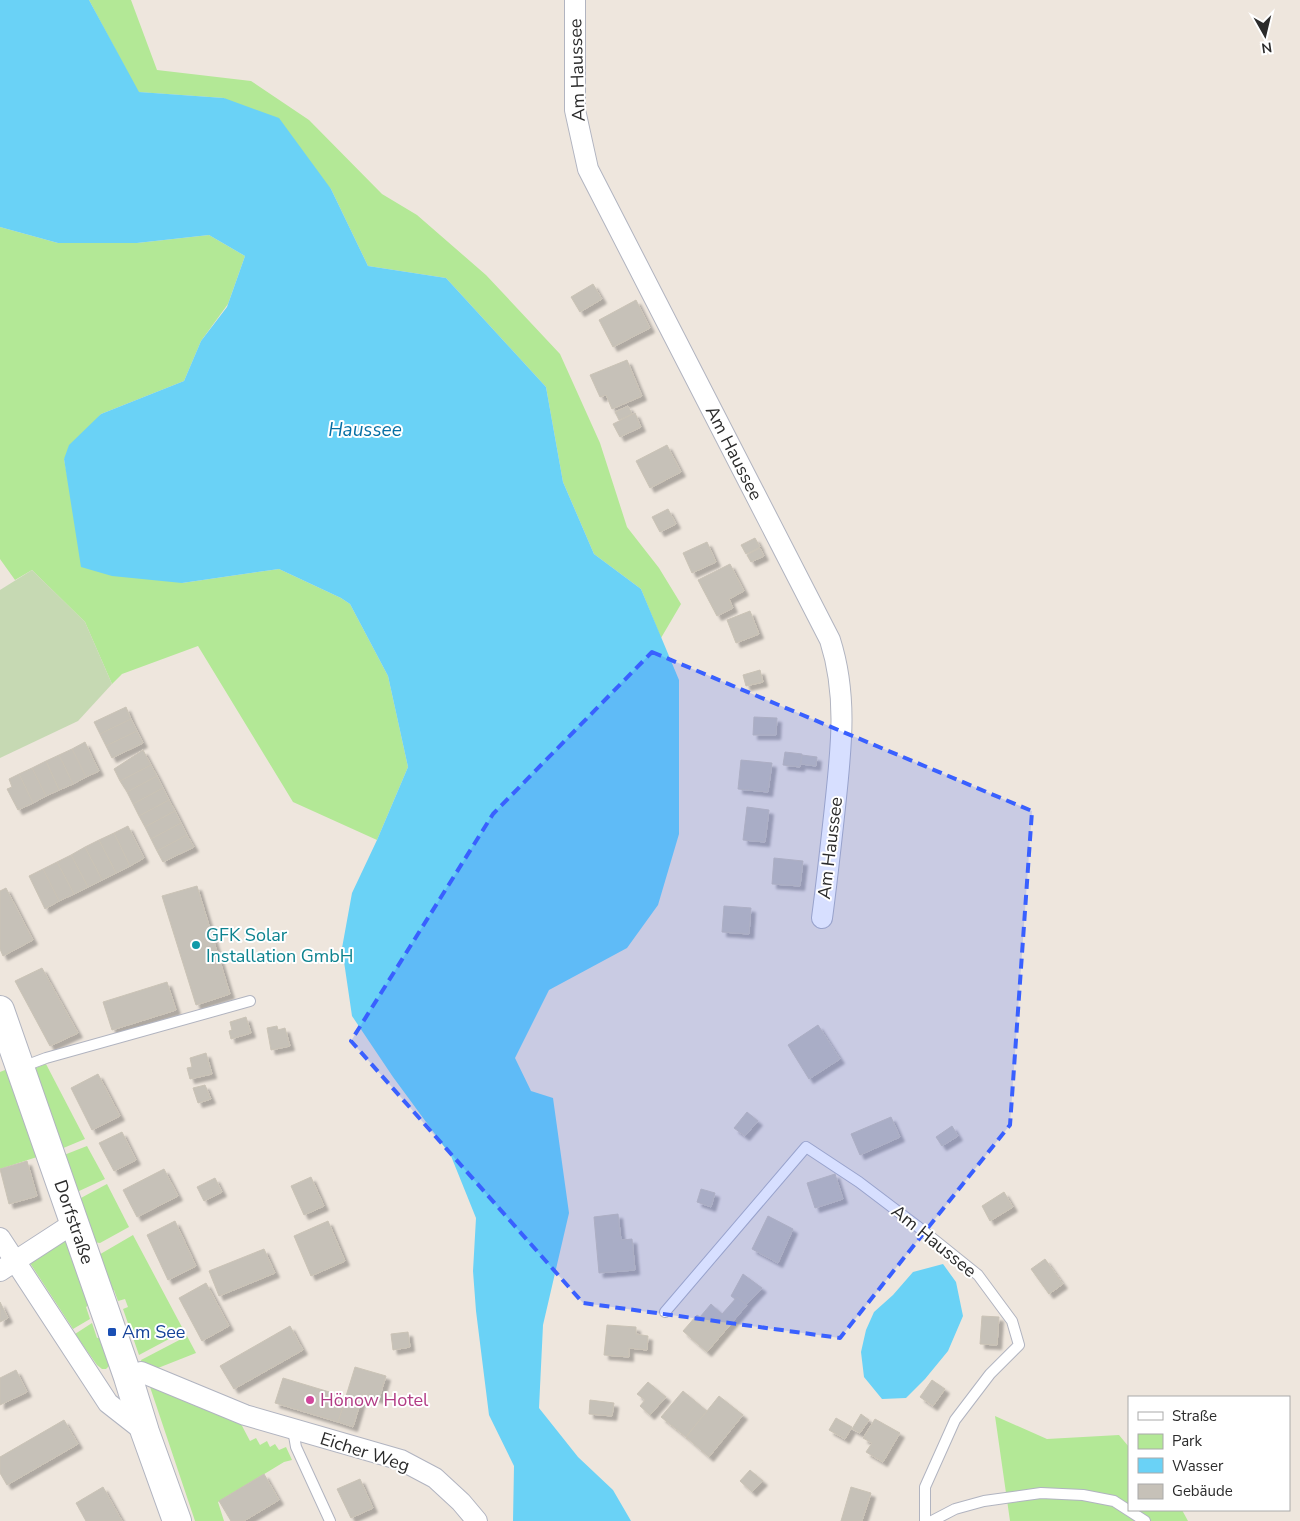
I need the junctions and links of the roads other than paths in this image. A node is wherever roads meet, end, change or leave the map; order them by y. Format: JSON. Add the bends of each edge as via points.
{"nodes":[{"id":1,"x":575,"y":0,"type":"edge"},
{"id":2,"x":822,"y":918,"type":"dead end"},
{"id":3,"x":250,"y":1001,"type":"dead end"},
{"id":4,"x":0,"y":1010,"type":"edge"},
{"id":5,"x":21,"y":1067,"type":"junction"},
{"id":6,"x":74,"y":1223,"type":"junction"},
{"id":7,"x":0,"y":1238,"type":"edge"},
{"id":8,"x":8,"y":1266,"type":"edge"},
{"id":9,"x":665,"y":1312,"type":"dead end"},
{"id":10,"x":128,"y":1376,"type":"junction"},
{"id":11,"x":293,"y":1430,"type":"junction"},
{"id":12,"x":145,"y":1432,"type":"junction"},
{"id":13,"x":1128,"y":1510,"type":"edge"},
{"id":14,"x":1130,"y":1511,"type":"edge"},
{"id":15,"x":177,"y":1521,"type":"edge"},
{"id":16,"x":330,"y":1521,"type":"edge"},
{"id":17,"x":477,"y":1521,"type":"edge"},
{"id":18,"x":925,"y":1521,"type":"edge"},
{"id":19,"x":932,"y":1521,"type":"edge"},
{"id":20,"x":1145,"y":1521,"type":"edge"}],
"edges":[{"from":1,"to":2,"type":"street","name":"Am Haussee","via":[[575,110],[588,169],[830,640],[835,656],[841,682],[842,735]]},
{"from":3,"to":5,"type":"lane"},
{"from":4,"to":5,"type":"main road","name":"Dorfstraße"},
{"from":5,"to":6,"type":"main road","name":"Dorfstraße"},
{"from":6,"to":8,"type":"street"},
{"from":6,"to":10,"type":"main road","name":"Dorfstraße"},
{"from":7,"to":8,"type":"street"},
{"from":8,"to":12,"type":"street","via":[[108,1403]]},
{"from":9,"to":18,"type":"lane","name":"Am Haussee","via":[[806,1147],[859,1182],[978,1274],[1012,1321],[1020,1344],[990,1374],[955,1420],[925,1486]]},
{"from":10,"to":11,"type":"street","via":[[141,1372]]},
{"from":10,"to":12,"type":"main road","name":"Dorfstraße"},
{"from":11,"to":16,"type":"lane","via":[[296,1448]]},
{"from":11,"to":17,"type":"street","name":"Eicher Weg","via":[[400,1460],[435,1478],[462,1502]]},
{"from":12,"to":15,"type":"main road","name":"Dorfstraße"},
{"from":13,"to":19,"type":"lane","via":[[1114,1501],[1083,1495],[1040,1493],[984,1501],[955,1509]]},
{"from":14,"to":20,"type":"lane"}]}
